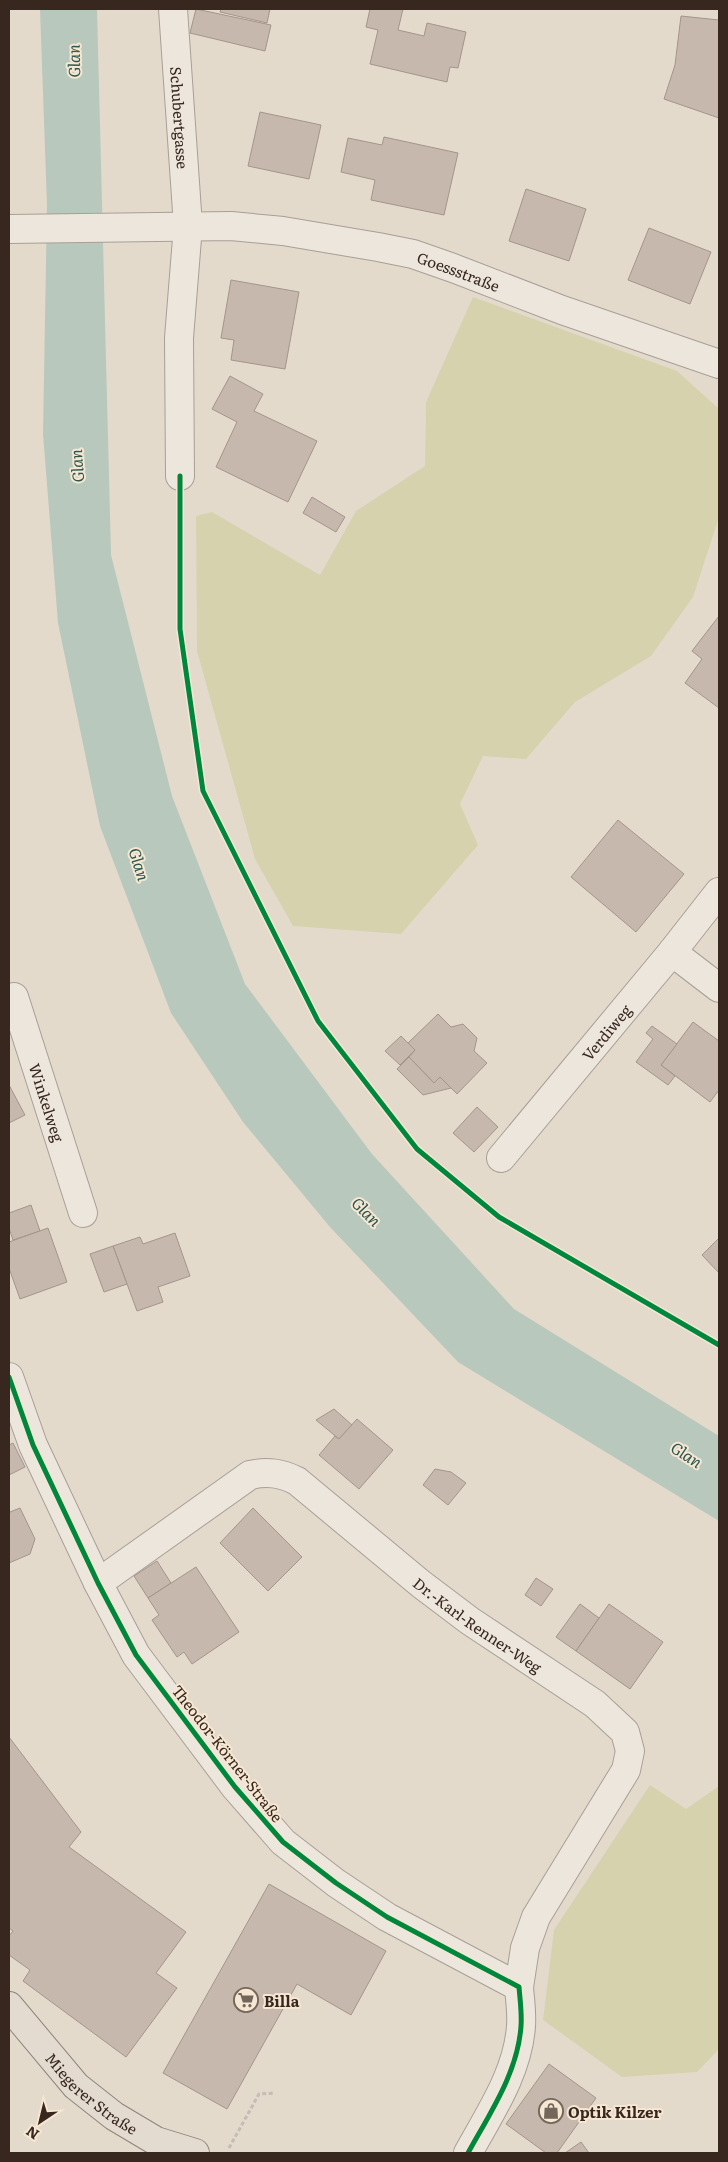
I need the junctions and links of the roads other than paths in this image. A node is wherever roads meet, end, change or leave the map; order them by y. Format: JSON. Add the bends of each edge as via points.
{"nodes":[{"id":1,"x":173,"y":9,"type":"edge"},
{"id":2,"x":188,"y":226,"type":"junction"},
{"id":3,"x":9,"y":229,"type":"edge"},
{"id":4,"x":719,"y":364,"type":"edge"},
{"id":5,"x":180,"y":476,"type":"dead end"},
{"id":6,"x":719,"y":892,"type":"edge"},
{"id":7,"x":672,"y":952,"type":"junction"},
{"id":8,"x":719,"y":988,"type":"edge"},
{"id":9,"x":9,"y":999,"type":"edge"},
{"id":10,"x":501,"y":1158,"type":"dead end"},
{"id":11,"x":83,"y":1213,"type":"dead end"},
{"id":12,"x":9,"y":1378,"type":"edge"},
{"id":13,"x":98,"y":1583,"type":"junction"},
{"id":14,"x":519,"y":1987,"type":"junction"},
{"id":15,"x":9,"y":2006,"type":"edge"},
{"id":16,"x":472,"y":2152,"type":"edge"},
{"id":17,"x":195,"y":2153,"type":"edge"}],
"edges":[{"from":1,"to":2,"type":"street","name":"Schubertgasse"},
{"from":2,"to":3,"type":"street","name":"Goessstraße"},
{"from":2,"to":4,"type":"street","name":"Goessstraße","via":[[283,231],[413,254]]},
{"from":2,"to":5,"type":"street","via":[[179,338]]},
{"from":6,"to":7,"type":"street","name":"Verdiweg"},
{"from":7,"to":8,"type":"street"},
{"from":7,"to":10,"type":"street","name":"Verdiweg"},
{"from":9,"to":11,"type":"street","name":"Winkelweg","via":[[14,997]]},
{"from":12,"to":13,"type":"street","name":"Theodor-Körner-Straße","via":[[33,1445]]},
{"from":13,"to":14,"type":"street","name":"Theodor-Körner-Straße","via":[[136,1655],[235,1787],[283,1842],[387,1917]]},
{"from":13,"to":14,"type":"street","name":"Dr.-Karl-Renner-Weg","via":[[250,1475],[282,1474],[297,1481],[442,1600],[601,1710],[625,1732],[630,1751],[626,1770],[536,1917],[525,1948]]},
{"from":14,"to":16,"type":"street","via":[[522,2025],[517,2052],[507,2081]]},
{"from":15,"to":17,"type":"main road","name":"Miegerer Straße","via":[[76,2086],[114,2116],[156,2141]]}]}
